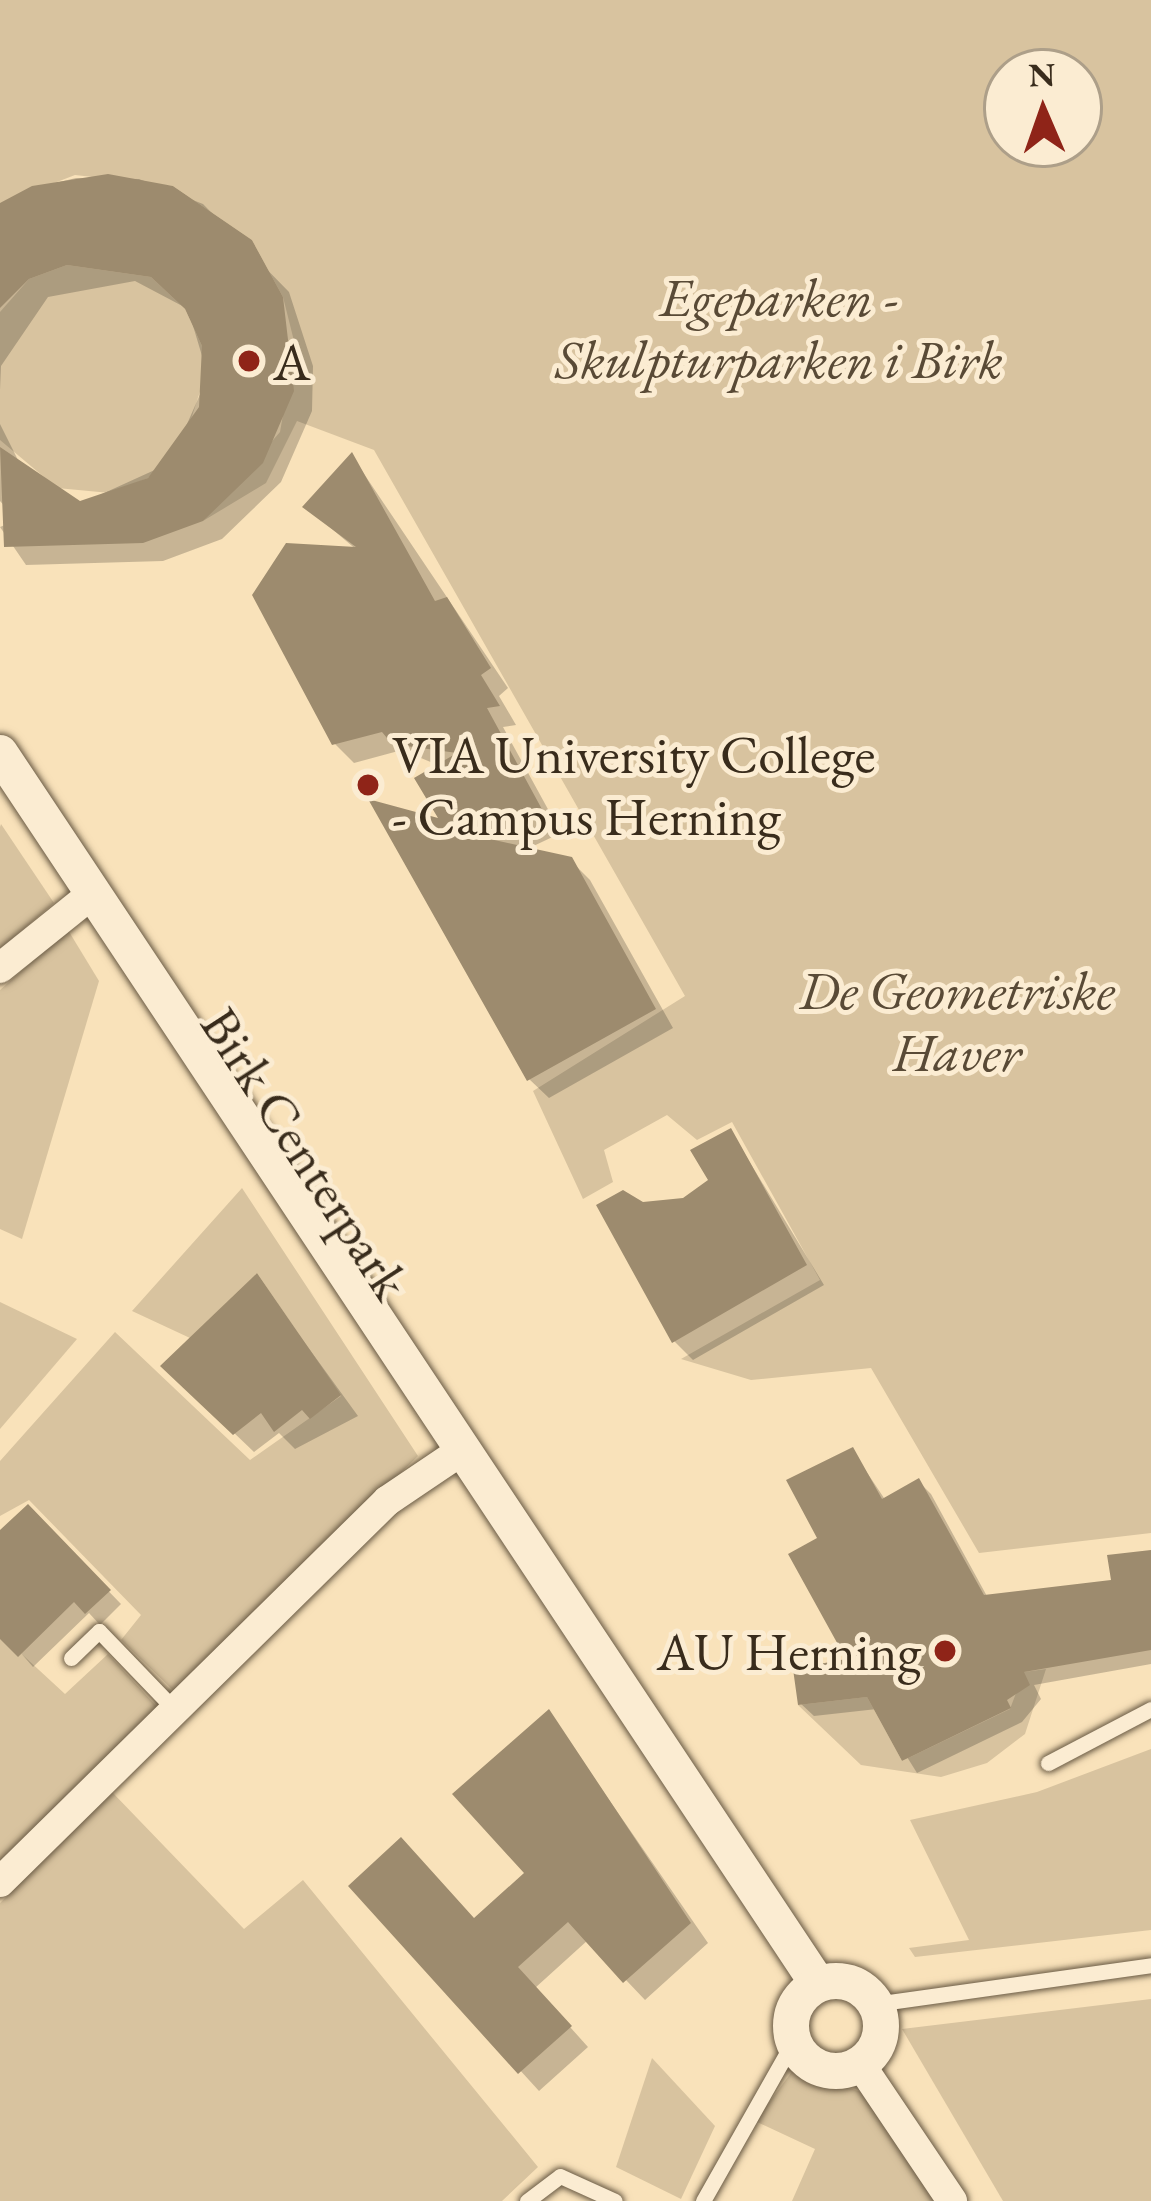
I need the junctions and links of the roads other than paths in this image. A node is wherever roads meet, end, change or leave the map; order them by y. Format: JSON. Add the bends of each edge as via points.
{"nodes":[{"id":1,"x":0,"y":753,"type":"edge"},
{"id":2,"x":0,"y":787,"type":"edge"},
{"id":3,"x":85,"y":899,"type":"junction"},
{"id":4,"x":0,"y":968,"type":"edge"},
{"id":5,"x":454,"y":1455,"type":"junction"},
{"id":6,"x":71,"y":1658,"type":"dead end"},
{"id":7,"x":1151,"y":1709,"type":"edge"},
{"id":8,"x":176,"y":1710,"type":"junction"},
{"id":9,"x":1048,"y":1763,"type":"dead end"},
{"id":10,"x":0,"y":1882,"type":"edge"},
{"id":11,"x":1151,"y":1965,"type":"edge"},
{"id":12,"x":809,"y":1991,"type":"junction"},
{"id":13,"x":875,"y":2004,"type":"junction"},
{"id":14,"x":793,"y":2042,"type":"junction"},
{"id":15,"x":860,"y":2064,"type":"junction"},
{"id":16,"x":527,"y":2201,"type":"edge"},
{"id":17,"x":615,"y":2201,"type":"edge"},
{"id":18,"x":703,"y":2201,"type":"edge"},
{"id":19,"x":952,"y":2201,"type":"edge"}],
"edges":[{"from":1,"to":3,"type":"street","name":"Birk Centerpark"},
{"from":2,"to":3,"type":"street","name":"Birk Centerpark"},
{"from":3,"to":4,"type":"street"},
{"from":3,"to":5,"type":"street","name":"Birk Centerpark"},
{"from":5,"to":8,"type":"street","via":[[387,1501]]},
{"from":5,"to":12,"type":"street","name":"Birk Centerpark"},
{"from":6,"to":8,"type":"lane","via":[[99,1631]]},
{"from":7,"to":9,"type":"lane"},
{"from":8,"to":10,"type":"street"},
{"from":11,"to":13,"type":"lane"},
{"from":12,"to":13,"type":"street","via":[[850,1983]]},
{"from":12,"to":14,"type":"street"},
{"from":13,"to":15,"type":"street","via":[[880,2036]]},
{"from":14,"to":15,"type":"street","via":[[822,2069]]},
{"from":14,"to":18,"type":"lane"},
{"from":15,"to":19,"type":"street"},
{"from":16,"to":17,"type":"lane","via":[[560,2176]]}]}
